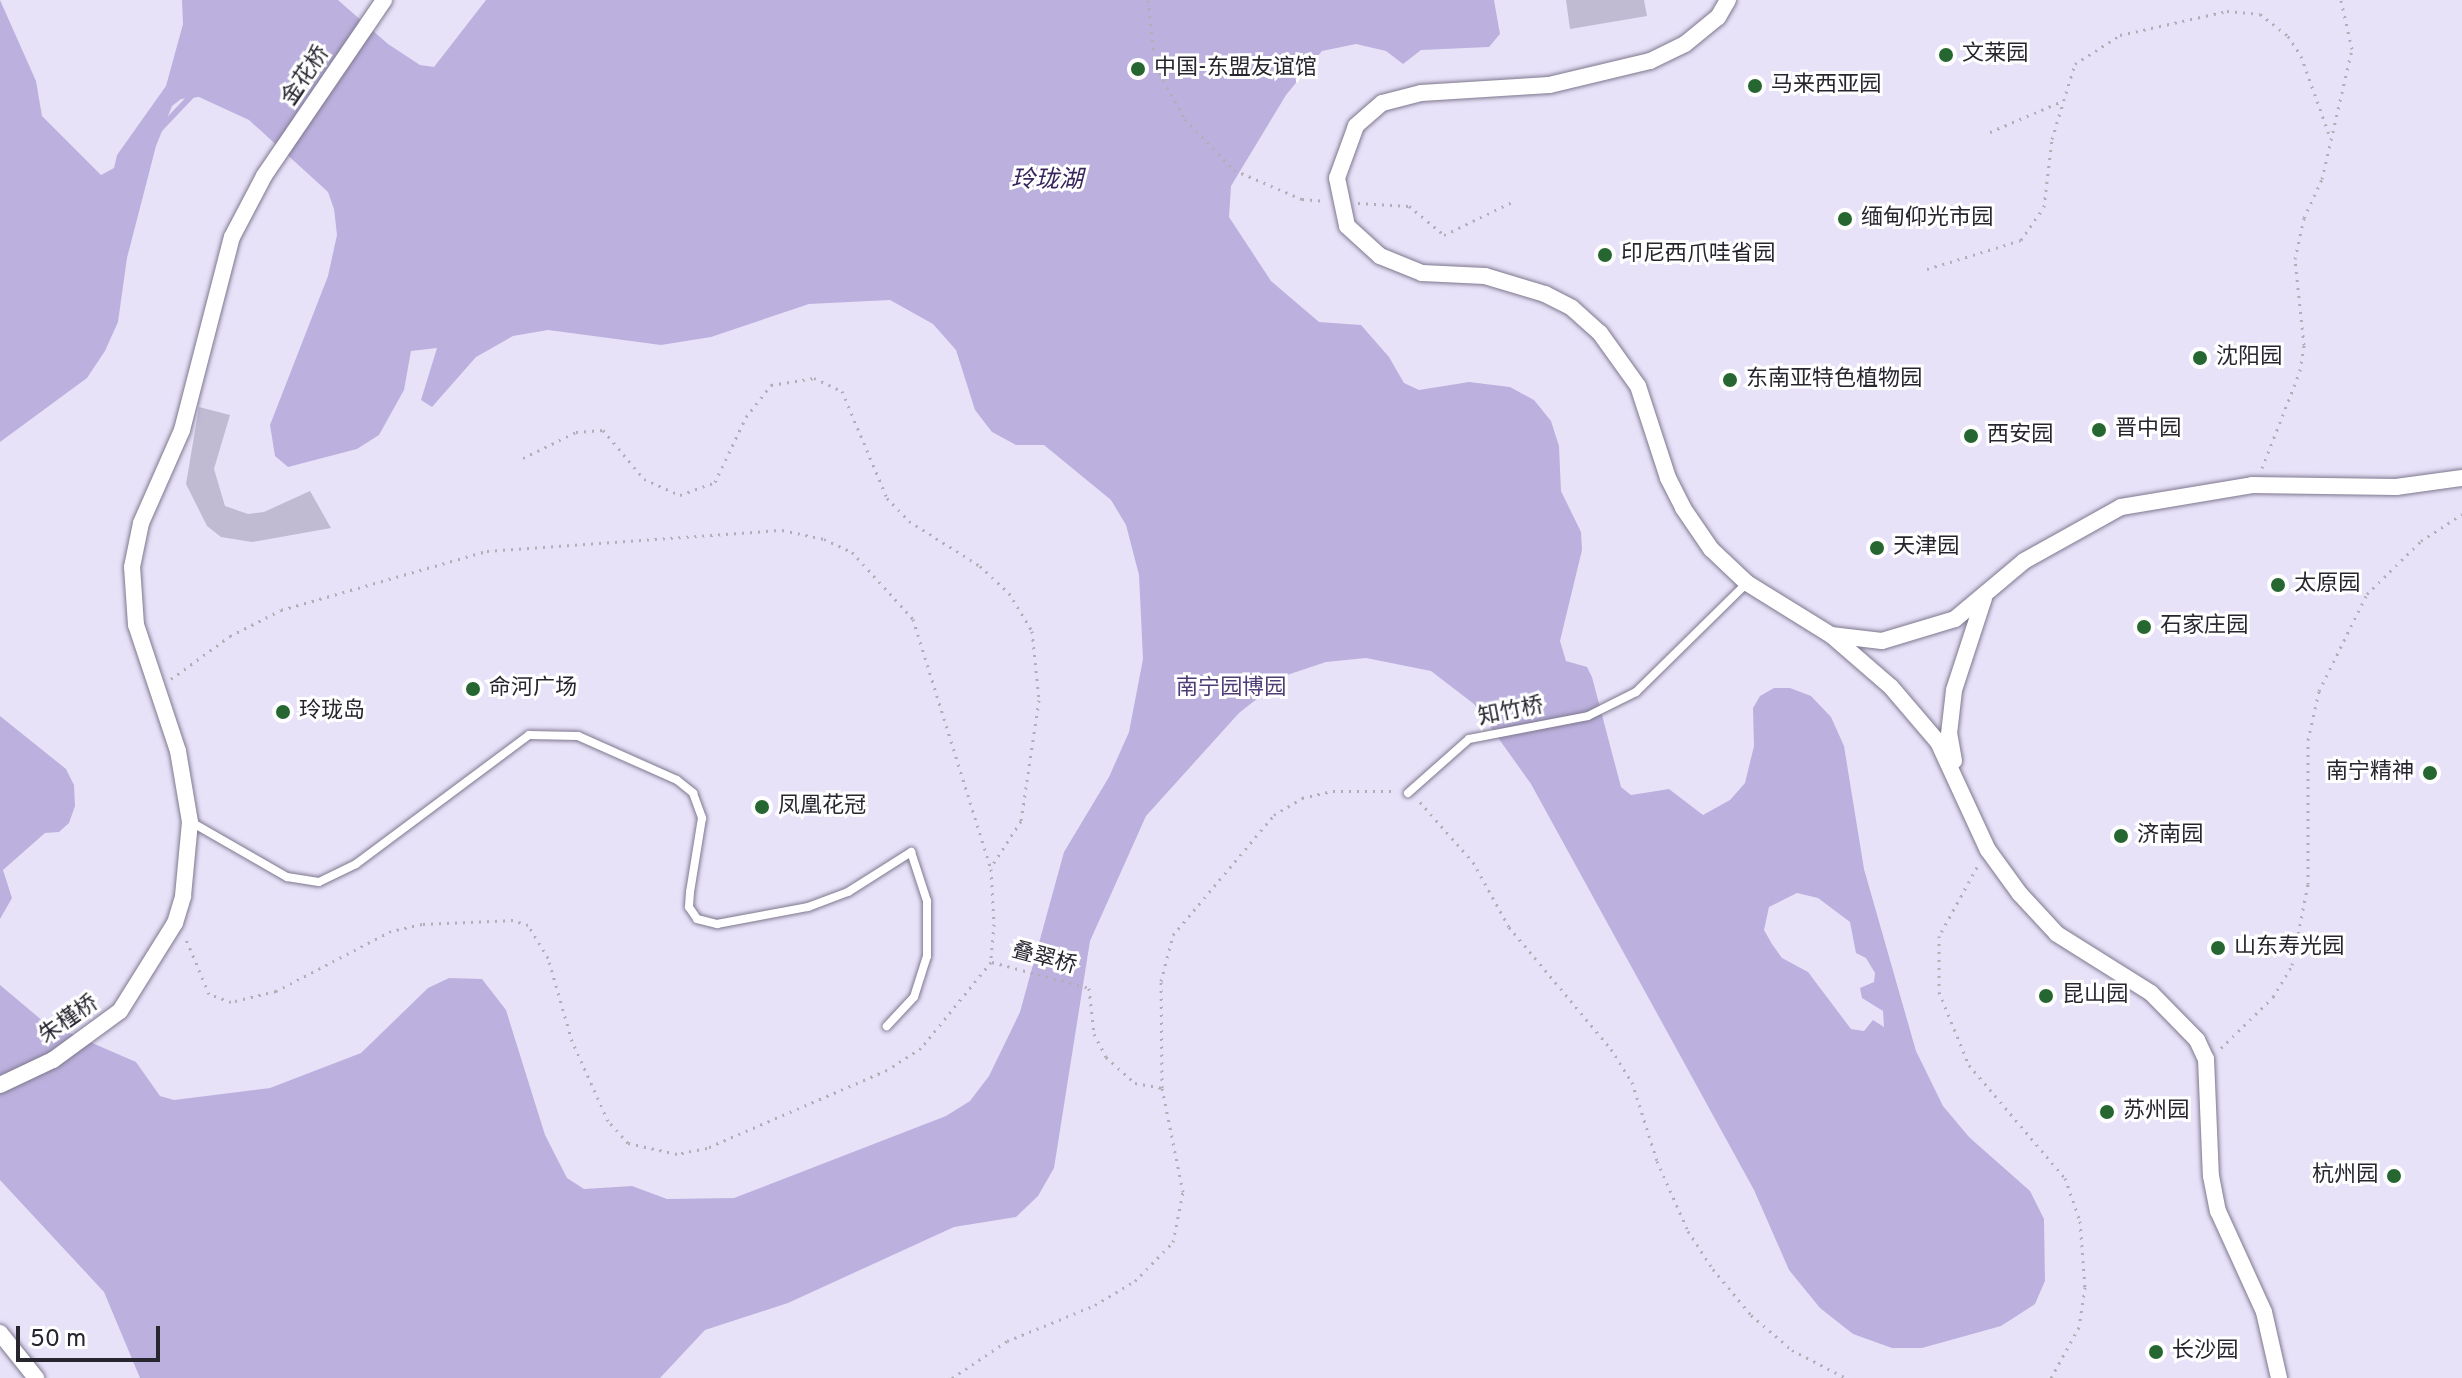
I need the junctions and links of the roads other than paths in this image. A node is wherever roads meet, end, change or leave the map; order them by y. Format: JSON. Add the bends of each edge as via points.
{"nodes":[{"id":1,"x":384,"y":0,"type":"edge"},
{"id":2,"x":1728,"y":0,"type":"edge"},
{"id":3,"x":2462,"y":478,"type":"edge"},
{"id":4,"x":1747,"y":583,"type":"junction"},
{"id":5,"x":1986,"y":593,"type":"junction"},
{"id":6,"x":1831,"y":635,"type":"junction"},
{"id":7,"x":1956,"y":774,"type":"junction"},
{"id":8,"x":1408,"y":793,"type":"road end"},
{"id":9,"x":190,"y":822,"type":"junction"},
{"id":10,"x":120,"y":1011,"type":"joint"},
{"id":11,"x":887,"y":1026,"type":"dead end"},
{"id":12,"x":0,"y":1085,"type":"edge"},
{"id":13,"x":0,"y":1333,"type":"edge"},
{"id":14,"x":36,"y":1378,"type":"edge"},
{"id":15,"x":2279,"y":1378,"type":"edge"}],
"edges":[{"from":1,"to":9,"type":"street","name":"金花桥","via":[[264,176],[232,237],[182,430],[152,493],[135,552],[136,625],[178,751]]},
{"from":2,"to":4,"type":"street","via":[[1718,17],[1685,44],[1650,61],[1549,85],[1421,93],[1382,103],[1346,143],[1338,173],[1339,202],[1356,237],[1401,268],[1485,276],[1523,287],[1572,308],[1600,333],[1638,386],[1683,508],[1711,549]]},
{"from":3,"to":5,"type":"street","via":[[2396,487],[2252,485],[2121,507],[2024,561]]},
{"from":4,"to":6,"type":"street"},
{"from":4,"to":8,"type":"lane","name":"知竹桥","via":[[1636,692],[1588,716],[1469,739]]},
{"from":5,"to":6,"type":"street","via":[[1955,619],[1915,635],[1882,641]]},
{"from":5,"to":7,"type":"street","via":[[1972,622],[1954,690],[1949,734]]},
{"from":6,"to":7,"type":"street","via":[[1891,687],[1938,742]]},
{"from":7,"to":15,"type":"street","via":[[1988,850],[2057,934],[2151,993],[2180,1018],[2206,1059],[2211,1176],[2218,1211],[2264,1312]]},
{"from":9,"to":10,"type":"street","name":"金花桥","via":[[175,923]]},
{"from":9,"to":11,"type":"lane","via":[[287,877],[319,882],[356,864],[529,735],[578,736],[677,780],[693,793],[702,818],[689,907],[697,919],[717,924],[808,907],[848,892],[911,852],[927,901],[927,956],[914,997]]},
{"from":10,"to":12,"type":"street","name":"朱槿桥","via":[[53,1060]]},
{"from":13,"to":14,"type":"street"}]}
